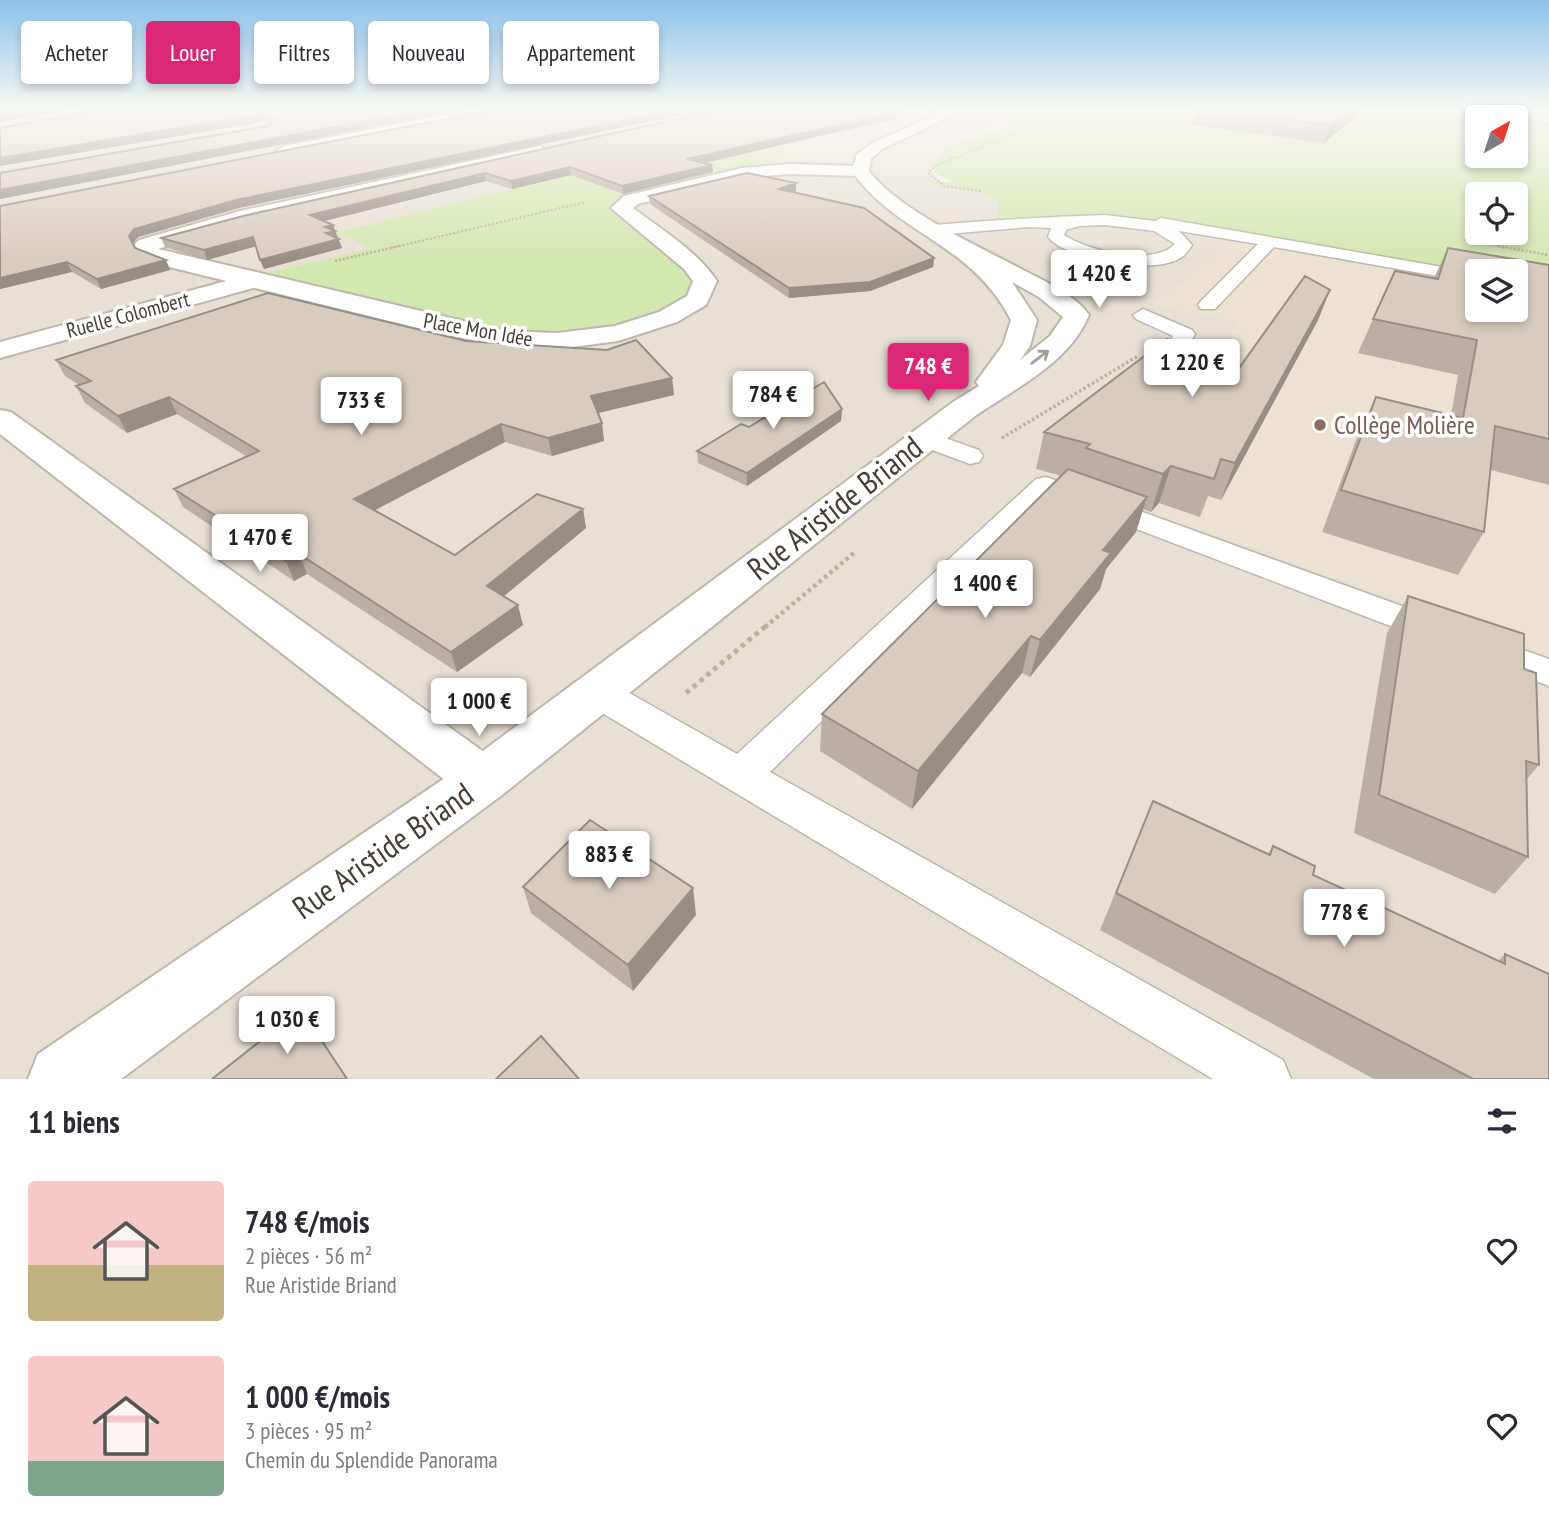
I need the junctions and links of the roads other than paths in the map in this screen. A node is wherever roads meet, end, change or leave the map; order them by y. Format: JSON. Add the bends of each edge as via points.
{"nodes":[{"id":1,"x":501,"y":159,"type":"edge"},
{"id":2,"x":862,"y":159,"type":"edge"},
{"id":3,"x":860,"y":171,"type":"junction"},
{"id":4,"x":1136,"y":223,"type":"junction"},
{"id":5,"x":1066,"y":224,"type":"junction"},
{"id":6,"x":938,"y":232,"type":"junction"},
{"id":7,"x":1270,"y":241,"type":"junction"},
{"id":8,"x":1465,"y":276,"type":"edge"},
{"id":9,"x":256,"y":280,"type":"junction"},
{"id":10,"x":1208,"y":305,"type":"dead end"},
{"id":11,"x":1143,"y":315,"type":"dead end"},
{"id":12,"x":0,"y":350,"type":"edge"},
{"id":13,"x":1171,"y":358,"type":"edge"},
{"id":14,"x":0,"y":419,"type":"edge"},
{"id":15,"x":953,"y":435,"type":"junction"},
{"id":16,"x":1549,"y":673,"type":"edge"},
{"id":17,"x":597,"y":692,"type":"junction"},
{"id":18,"x":740,"y":776,"type":"junction"},
{"id":19,"x":483,"y":780,"type":"junction"},
{"id":20,"x":64,"y":1079,"type":"edge"},
{"id":21,"x":1264,"y":1079,"type":"edge"}],
"edges":[{"from":1,"to":9,"type":"street","via":[[240,217],[146,244],[148,253],[169,260]]},
{"from":2,"to":3,"type":"street"},
{"from":3,"to":6,"type":"street","name":"Rue Aristide Briand","via":[[881,196]]},
{"from":3,"to":9,"type":"street","name":"Place Mon Idée","via":[[742,173],[631,200],[621,208],[692,264],[705,281],[697,300],[668,317],[618,333],[557,341],[506,339]]},
{"from":4,"to":5,"type":"lane","via":[[1105,219]]},
{"from":4,"to":5,"type":"lane","via":[[1175,235],[1182,250],[1150,259],[1098,256],[1056,237],[1059,227]]},
{"from":4,"to":7,"type":"lane"},
{"from":5,"to":6,"type":"lane","via":[[1029,222]]},
{"from":6,"to":15,"type":"street","name":"Rue Aristide Briand","via":[[995,275],[1024,320],[1016,346]]},
{"from":15,"to":6,"type":"street","name":"Rue Aristide Briand","one_way":true,"via":[[1073,329],[1076,315],[1047,292]]},
{"from":7,"to":8,"type":"lane"},
{"from":7,"to":10,"type":"lane"},
{"from":9,"to":12,"type":"street","name":"Ruelle Colombert"},
{"from":11,"to":13,"type":"lane","via":[[1185,334]]},
{"from":14,"to":19,"type":"street"},
{"from":15,"to":17,"type":"street","name":"Rue Aristide Briand"},
{"from":16,"to":18,"type":"lane","via":[[1046,485]]},
{"from":17,"to":18,"type":"lane"},
{"from":17,"to":19,"type":"street","name":"Rue Aristide Briand"},
{"from":18,"to":21,"type":"lane"},
{"from":19,"to":20,"type":"street","name":"Rue Aristide Briand"}]}
